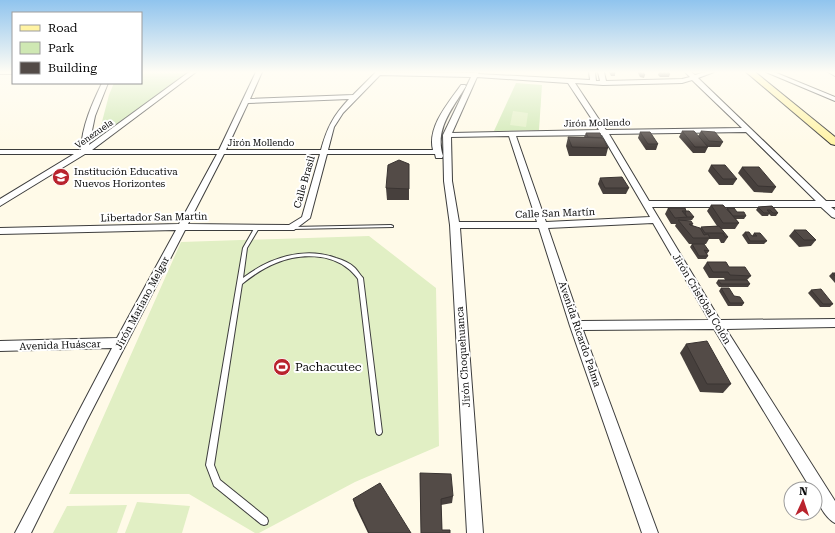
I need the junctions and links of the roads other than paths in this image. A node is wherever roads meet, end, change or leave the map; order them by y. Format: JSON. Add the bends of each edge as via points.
{"nodes":[{"id":1,"x":98,"y":97,"type":"edge"},
{"id":2,"x":159,"y":97,"type":"edge"},
{"id":3,"x":248,"y":97,"type":"edge"},
{"id":4,"x":355,"y":97,"type":"joint"},
{"id":5,"x":456,"y":97,"type":"edge"},
{"id":6,"x":465,"y":97,"type":"edge"},
{"id":7,"x":581,"y":97,"type":"edge"},
{"id":8,"x":713,"y":97,"type":"edge"},
{"id":9,"x":780,"y":97,"type":"edge"},
{"id":10,"x":246,"y":101,"type":"junction"},
{"id":11,"x":747,"y":130,"type":"junction"},
{"id":12,"x":604,"y":132,"type":"junction"},
{"id":13,"x":512,"y":134,"type":"junction"},
{"id":14,"x":447,"y":135,"type":"junction"},
{"id":15,"x":835,"y":142,"type":"edge"},
{"id":16,"x":86,"y":151,"type":"junction"},
{"id":17,"x":0,"y":152,"type":"edge"},
{"id":18,"x":324,"y":152,"type":"junction"},
{"id":19,"x":437,"y":152,"type":"junction"},
{"id":20,"x":221,"y":153,"type":"junction"},
{"id":21,"x":448,"y":181,"type":"junction"},
{"id":22,"x":0,"y":203,"type":"edge"},
{"id":23,"x":646,"y":204,"type":"junction"},
{"id":24,"x":823,"y":204,"type":"junction"},
{"id":25,"x":835,"y":204,"type":"edge"},
{"id":26,"x":835,"y":215,"type":"edge"},
{"id":27,"x":656,"y":220,"type":"junction"},
{"id":28,"x":455,"y":225,"type":"junction"},
{"id":29,"x":544,"y":225,"type":"junction"},
{"id":30,"x":391,"y":226,"type":"dead end"},
{"id":31,"x":181,"y":228,"type":"junction"},
{"id":32,"x":257,"y":228,"type":"junction"},
{"id":33,"x":291,"y":228,"type":"junction"},
{"id":34,"x":0,"y":231,"type":"edge"},
{"id":35,"x":240,"y":283,"type":"junction"},
{"id":36,"x":835,"y":323,"type":"edge"},
{"id":37,"x":717,"y":324,"type":"junction"},
{"id":38,"x":576,"y":326,"type":"junction"},
{"id":39,"x":121,"y":343,"type":"junction"},
{"id":40,"x":0,"y":346,"type":"edge"},
{"id":41,"x":379,"y":432,"type":"dead end"},
{"id":42,"x":834,"y":513,"type":"edge"},
{"id":43,"x":264,"y":520,"type":"dead end"},
{"id":44,"x":23,"y":533,"type":"edge"},
{"id":45,"x":475,"y":533,"type":"edge"},
{"id":46,"x":650,"y":533,"type":"edge"}],
"edges":[{"from":1,"to":16,"type":"street","via":[[85,140]]},
{"from":2,"to":16,"type":"street","name":"Venezuela"},
{"from":3,"to":10,"type":"street","name":"Jirón Mariano Melgar"},
{"from":4,"to":10,"type":"street"},
{"from":4,"to":18,"type":"street","name":"Calle Brasil","via":[[331,126]]},
{"from":5,"to":19,"type":"street","name":"Jirón Choquehuanca","via":[[439,127],[435,145]]},
{"from":6,"to":14,"type":"street","name":"Jirón Choquehuanca"},
{"from":7,"to":12,"type":"street","name":"Jirón Cristóbal Colón"},
{"from":8,"to":11,"type":"street"},
{"from":9,"to":15,"type":"street"},
{"from":10,"to":20,"type":"street","name":"Jirón Mariano Melgar"},
{"from":11,"to":12,"type":"street","name":"Jirón Mollendo"},
{"from":11,"to":24,"type":"street"},
{"from":12,"to":13,"type":"street","name":"Jirón Mollendo"},
{"from":12,"to":23,"type":"street","name":"Jirón Cristóbal Colón"},
{"from":13,"to":14,"type":"street","name":"Jirón Mollendo"},
{"from":13,"to":29,"type":"street","name":"Avenida Ricardo Palma"},
{"from":14,"to":21,"type":"street","name":"Jirón Choquehuanca"},
{"from":16,"to":17,"type":"street","name":"Jirón Mollendo"},
{"from":16,"to":20,"type":"street","name":"Jirón Mollendo"},
{"from":16,"to":22,"type":"street","name":"Venezuela"},
{"from":18,"to":19,"type":"street","name":"Jirón Mollendo"},
{"from":18,"to":20,"type":"street","name":"Jirón Mollendo"},
{"from":18,"to":33,"type":"street","name":"Calle Brasil","via":[[306,218]]},
{"from":19,"to":21,"type":"street","name":"Jirón Choquehuanca"},
{"from":20,"to":31,"type":"street","name":"Jirón Mariano Melgar"},
{"from":21,"to":28,"type":"street","name":"Jirón Choquehuanca"},
{"from":23,"to":24,"type":"street"},
{"from":23,"to":27,"type":"street","name":"Jirón Cristóbal Colón"},
{"from":24,"to":25,"type":"street"},
{"from":24,"to":26,"type":"street"},
{"from":27,"to":29,"type":"street","name":"Calle San Martín"},
{"from":27,"to":37,"type":"street","name":"Jirón Cristóbal Colón"},
{"from":28,"to":29,"type":"street","name":"Calle San Martín"},
{"from":28,"to":45,"type":"street","name":"Jirón Choquehuanca"},
{"from":29,"to":38,"type":"street","name":"Avenida Ricardo Palma"},
{"from":30,"to":33,"type":"lane"},
{"from":31,"to":32,"type":"street","name":"Libertador San Martin"},
{"from":31,"to":34,"type":"street","name":"Libertador San Martin"},
{"from":31,"to":39,"type":"street","name":"Jirón Mariano Melgar"},
{"from":32,"to":33,"type":"street","name":"Libertador San Martin"},
{"from":32,"to":35,"type":"lane","via":[[245,248]]},
{"from":35,"to":41,"type":"lane","via":[[263,266],[277,260],[300,256],[319,256],[341,261],[355,269],[361,279]]},
{"from":35,"to":43,"type":"lane","via":[[210,465],[217,483]]},
{"from":36,"to":37,"type":"street"},
{"from":37,"to":38,"type":"street"},
{"from":37,"to":42,"type":"street","name":"Jirón Cristóbal Colón"},
{"from":38,"to":46,"type":"street","name":"Avenida Ricardo Palma"},
{"from":39,"to":40,"type":"street","name":"Avenida Huáscar"},
{"from":39,"to":44,"type":"street","name":"Jirón Mariano Melgar"}]}
